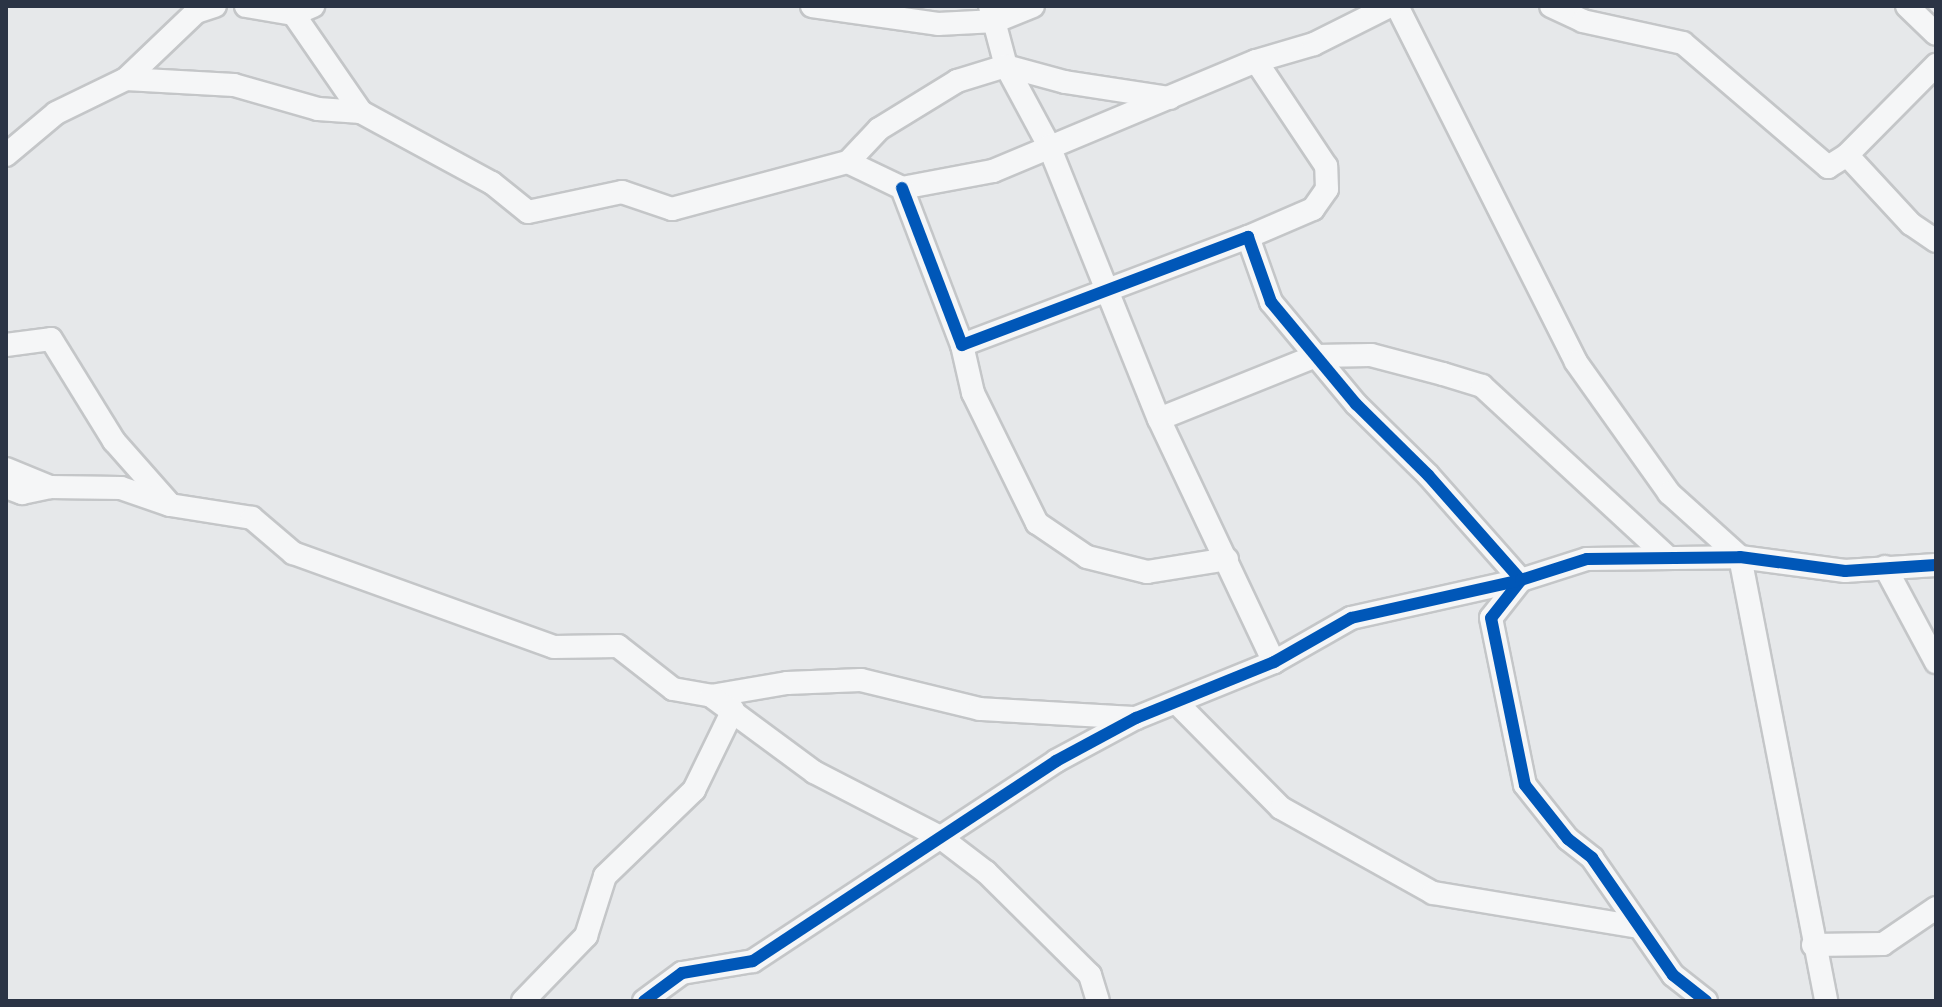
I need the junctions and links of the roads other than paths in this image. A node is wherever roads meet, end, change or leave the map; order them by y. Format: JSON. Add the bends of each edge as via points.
{"nodes":[{"id":1,"x":215,"y":6,"type":"edge"},
{"id":2,"x":246,"y":6,"type":"edge"},
{"id":3,"x":812,"y":6,"type":"edge"},
{"id":4,"x":1033,"y":6,"type":"edge"},
{"id":5,"x":1390,"y":6,"type":"edge"},
{"id":6,"x":1397,"y":6,"type":"edge"},
{"id":7,"x":1551,"y":6,"type":"edge"},
{"id":8,"x":1907,"y":6,"type":"edge"},
{"id":9,"x":298,"y":9,"type":"edge"},
{"id":10,"x":993,"y":13,"type":"edge"},
{"id":11,"x":1936,"y":34,"type":"edge"},
{"id":12,"x":1256,"y":61,"type":"junction"},
{"id":13,"x":1936,"y":65,"type":"edge"},
{"id":14,"x":1006,"y":66,"type":"junction"},
{"id":15,"x":126,"y":79,"type":"junction"},
{"id":16,"x":1172,"y":98,"type":"junction"},
{"id":17,"x":361,"y":112,"type":"junction"},
{"id":18,"x":1049,"y":146,"type":"junction"},
{"id":19,"x":6,"y":155,"type":"edge"},
{"id":20,"x":1847,"y":155,"type":"junction"},
{"id":21,"x":848,"y":162,"type":"junction"},
{"id":22,"x":902,"y":188,"type":"junction"},
{"id":23,"x":1248,"y":237,"type":"junction"},
{"id":24,"x":1936,"y":241,"type":"edge"},
{"id":25,"x":1105,"y":292,"type":"junction"},
{"id":26,"x":6,"y":345,"type":"edge"},
{"id":27,"x":962,"y":345,"type":"junction"},
{"id":28,"x":1316,"y":356,"type":"junction"},
{"id":29,"x":1159,"y":419,"type":"junction"},
{"id":30,"x":6,"y":469,"type":"edge"},
{"id":31,"x":6,"y":487,"type":"edge"},
{"id":32,"x":50,"y":487,"type":"junction"},
{"id":33,"x":170,"y":505,"type":"junction"},
{"id":34,"x":1666,"y":556,"type":"junction"},
{"id":35,"x":1740,"y":557,"type":"junction"},
{"id":36,"x":1227,"y":559,"type":"junction"},
{"id":37,"x":1936,"y":565,"type":"edge"},
{"id":38,"x":1885,"y":567,"type":"junction"},
{"id":39,"x":1521,"y":580,"type":"junction"},
{"id":40,"x":1274,"y":662,"type":"junction"},
{"id":41,"x":1936,"y":662,"type":"edge"},
{"id":42,"x":711,"y":696,"type":"junction"},
{"id":43,"x":1178,"y":704,"type":"junction"},
{"id":44,"x":733,"y":710,"type":"junction"},
{"id":45,"x":1136,"y":718,"type":"junction"},
{"id":46,"x":940,"y":837,"type":"junction"},
{"id":47,"x":1936,"y":908,"type":"edge"},
{"id":48,"x":1638,"y":927,"type":"junction"},
{"id":49,"x":1813,"y":945,"type":"junction"},
{"id":50,"x":523,"y":1001,"type":"edge"},
{"id":51,"x":644,"y":1001,"type":"edge"},
{"id":52,"x":1098,"y":1001,"type":"edge"},
{"id":53,"x":1706,"y":1001,"type":"edge"},
{"id":54,"x":1826,"y":1001,"type":"edge"}],
"edges":[{"from":1,"to":15,"type":"street","via":[[196,12]]},
{"from":2,"to":9,"type":"street"},
{"from":3,"to":10,"type":"street","via":[[938,24]]},
{"from":4,"to":10,"type":"street"},
{"from":5,"to":12,"type":"street","via":[[1314,44]]},
{"from":6,"to":35,"type":"street","via":[[1576,362],[1669,493]]},
{"from":7,"to":20,"type":"street","via":[[1583,21],[1683,43],[1828,167]]},
{"from":8,"to":11,"type":"street"},
{"from":9,"to":17,"type":"street"},
{"from":10,"to":14,"type":"street"},
{"from":12,"to":16,"type":"street"},
{"from":12,"to":23,"type":"street","via":[[1326,166],[1327,189],[1313,209]]},
{"from":13,"to":20,"type":"street"},
{"from":14,"to":16,"type":"street","via":[[1065,82]]},
{"from":14,"to":18,"type":"street"},
{"from":14,"to":21,"type":"street","via":[[957,81],[879,129]]},
{"from":15,"to":17,"type":"street","via":[[234,85],[318,109]]},
{"from":15,"to":19,"type":"street","via":[[56,113]]},
{"from":16,"to":18,"type":"street"},
{"from":17,"to":21,"type":"street","via":[[492,183],[528,212],[622,192],[672,209]]},
{"from":18,"to":22,"type":"street","via":[[993,171]]},
{"from":18,"to":25,"type":"street"},
{"from":20,"to":24,"type":"street","via":[[1911,224]]},
{"from":21,"to":22,"type":"street"},
{"from":22,"to":27,"type":"street"},
{"from":23,"to":25,"type":"street"},
{"from":23,"to":28,"type":"street","via":[[1271,302]]},
{"from":25,"to":27,"type":"street"},
{"from":25,"to":29,"type":"street"},
{"from":26,"to":33,"type":"street","via":[[51,339],[114,441]]},
{"from":27,"to":36,"type":"street","via":[[973,393],[1037,523],[1087,557],[1147,572]]},
{"from":28,"to":29,"type":"street"},
{"from":28,"to":34,"type":"street","via":[[1371,355],[1482,386],[1593,483]]},
{"from":28,"to":39,"type":"street"},
{"from":29,"to":36,"type":"street"},
{"from":30,"to":32,"type":"street"},
{"from":31,"to":32,"type":"street","via":[[22,493]]},
{"from":32,"to":33,"type":"street","via":[[121,488]]},
{"from":33,"to":42,"type":"street","via":[[252,518],[293,553],[554,647],[618,646],[673,689]]},
{"from":34,"to":35,"type":"street"},
{"from":34,"to":39,"type":"street","via":[[1587,559]]},
{"from":35,"to":38,"type":"street","via":[[1845,571]]},
{"from":35,"to":49,"type":"street","via":[[1763,655]]},
{"from":36,"to":40,"type":"street"},
{"from":37,"to":38,"type":"street"},
{"from":38,"to":41,"type":"street"},
{"from":39,"to":40,"type":"street","via":[[1351,618]]},
{"from":39,"to":48,"type":"street","via":[[1491,618],[1525,785],[1568,839],[1592,858]]},
{"from":40,"to":43,"type":"street"},
{"from":42,"to":44,"type":"street"},
{"from":42,"to":45,"type":"street","via":[[787,683],[861,680],[980,709]]},
{"from":43,"to":45,"type":"street"},
{"from":43,"to":48,"type":"street","via":[[1281,808],[1433,893]]},
{"from":44,"to":46,"type":"street","via":[[814,772]]},
{"from":44,"to":50,"type":"street","via":[[694,790],[605,876],[586,936]]},
{"from":45,"to":46,"type":"street","via":[[1056,761]]},
{"from":46,"to":51,"type":"street","via":[[753,961],[682,973]]},
{"from":46,"to":52,"type":"street","via":[[1007,890],[1090,975]]},
{"from":47,"to":49,"type":"street","via":[[1883,944]]},
{"from":48,"to":53,"type":"street","via":[[1673,975]]},
{"from":49,"to":54,"type":"street"}]}
